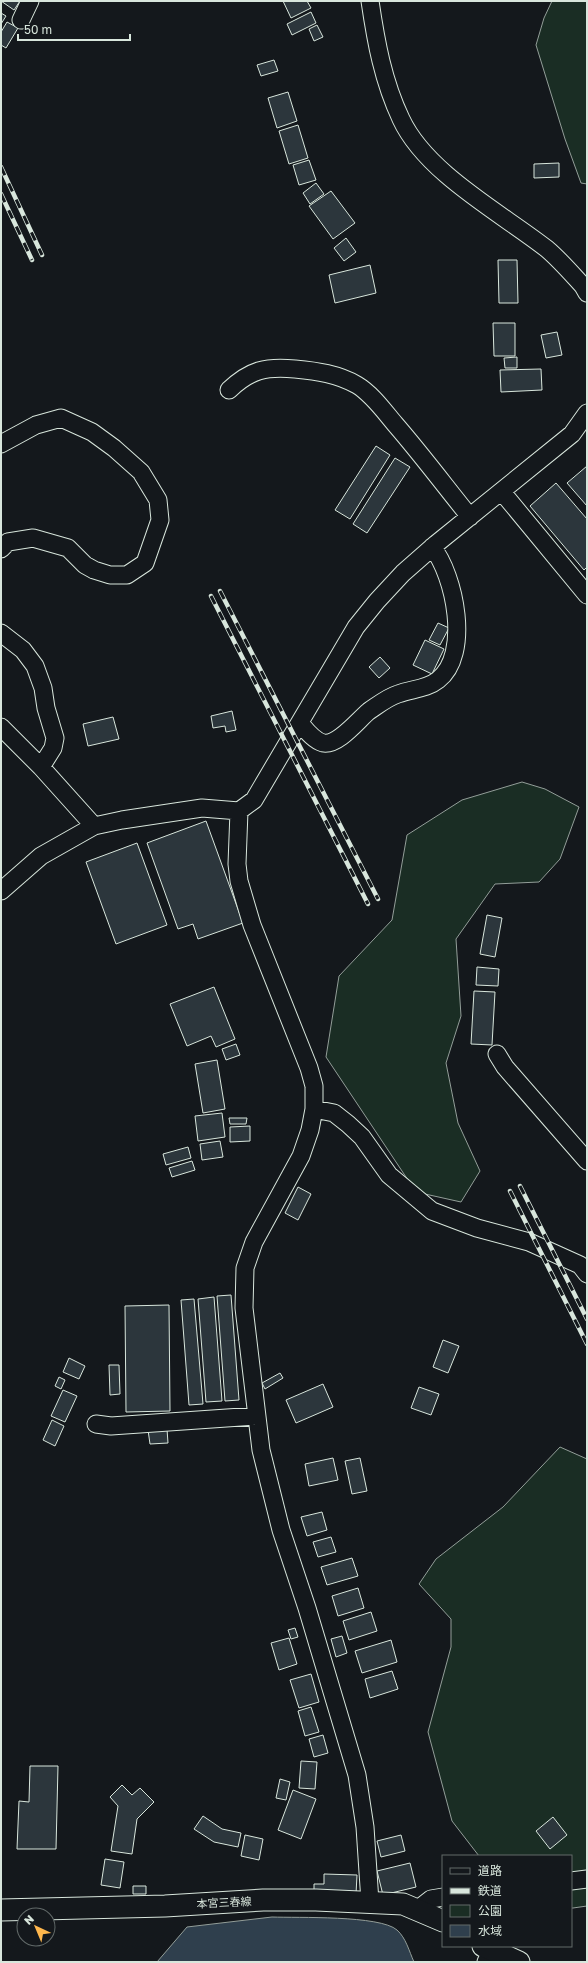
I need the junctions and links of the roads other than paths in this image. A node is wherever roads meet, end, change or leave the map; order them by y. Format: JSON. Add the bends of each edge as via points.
{"nodes":[{"id":1,"x":30,"y":1,"type":"edge"},
{"id":2,"x":370,"y":1,"type":"edge"},
{"id":3,"x":21,"y":20,"type":"dead end"},
{"id":4,"x":587,"y":293,"type":"edge"},
{"id":5,"x":229,"y":390,"type":"dead end"},
{"id":6,"x":587,"y":413,"type":"edge"},
{"id":7,"x":1,"y":444,"type":"edge"},
{"id":8,"x":502,"y":492,"type":"junction"},
{"id":9,"x":470,"y":517,"type":"junction"},
{"id":10,"x":432,"y":547,"type":"junction"},
{"id":11,"x":1,"y":550,"type":"edge"},
{"id":12,"x":587,"y":595,"type":"edge"},
{"id":13,"x":1,"y":633,"type":"edge"},
{"id":14,"x":300,"y":723,"type":"junction"},
{"id":15,"x":1,"y":727,"type":"edge"},
{"id":16,"x":41,"y":767,"type":"junction"},
{"id":17,"x":239,"y":811,"type":"junction"},
{"id":18,"x":94,"y":826,"type":"junction"},
{"id":19,"x":1,"y":891,"type":"edge"},
{"id":20,"x":497,"y":1054,"type":"dead end"},
{"id":21,"x":314,"y":1109,"type":"junction"},
{"id":22,"x":587,"y":1161,"type":"edge"},
{"id":23,"x":587,"y":1274,"type":"edge"},
{"id":24,"x":256,"y":1416,"type":"junction"},
{"id":25,"x":96,"y":1424,"type":"dead end"},
{"id":26,"x":587,"y":1879,"type":"edge"},
{"id":27,"x":572,"y":1881,"type":"edge"},
{"id":28,"x":442,"y":1897,"type":"edge"},
{"id":29,"x":370,"y":1902,"type":"junction"},
{"id":30,"x":1,"y":1910,"type":"edge"},
{"id":31,"x":417,"y":1910,"type":"junction"},
{"id":32,"x":442,"y":1921,"type":"edge"},
{"id":33,"x":487,"y":1953,"type":"edge"},
{"id":34,"x":519,"y":1962,"type":"edge"}],
"edges":[{"from":1,"to":3,"type":"street"},
{"from":2,"to":4,"type":"street","via":[[384,76],[401,119],[414,141],[452,178],[548,250]]},
{"from":5,"to":9,"type":"street","via":[[242,378],[255,372],[282,367],[321,372],[340,377],[358,386],[376,402]]},
{"from":6,"to":8,"type":"street","via":[[572,434]]},
{"from":7,"to":11,"type":"street","via":[[36,425],[61,418],[92,432],[141,472],[158,500],[160,520],[145,563],[127,575],[110,575],[94,570],[68,548],[33,538],[8,542]]},
{"from":8,"to":9,"type":"street"},
{"from":8,"to":12,"type":"street"},
{"from":9,"to":10,"type":"street"},
{"from":10,"to":14,"type":"street","via":[[403,573],[356,627]]},
{"from":10,"to":14,"type":"street","via":[[442,562],[458,616],[458,633],[448,671],[438,681],[397,694],[380,704],[335,742],[323,743]]},
{"from":13,"to":16,"type":"street","via":[[23,650],[35,666],[43,688],[55,738]]},
{"from":14,"to":17,"type":"street","via":[[254,800]]},
{"from":15,"to":16,"type":"street"},
{"from":16,"to":18,"type":"street"},
{"from":17,"to":18,"type":"street","via":[[202,808]]},
{"from":17,"to":21,"type":"street","via":[[239,880],[252,925],[309,1068],[314,1086]]},
{"from":18,"to":19,"type":"street","via":[[42,856]]},
{"from":20,"to":22,"type":"street","via":[[505,1067]]},
{"from":21,"to":23,"type":"street","via":[[334,1113],[348,1124],[362,1137],[389,1174],[432,1211],[477,1228],[529,1242],[580,1265]]},
{"from":21,"to":24,"type":"street","via":[[301,1156],[254,1242],[245,1268],[244,1308]]},
{"from":24,"to":25,"type":"street","via":[[111,1426]]},
{"from":24,"to":29,"type":"street","via":[[260,1450],[281,1530],[357,1775],[365,1827]]},
{"from":26,"to":27,"type":"street"},
{"from":28,"to":31,"type":"street","via":[[431,1899]]},
{"from":29,"to":30,"type":"main road","name":"本宮三春線","via":[[263,1900],[164,1906]]},
{"from":29,"to":31,"type":"main road","name":"本宮三春線","via":[[403,1904]]},
{"from":31,"to":32,"type":"main road","name":"本宮三春線"},
{"from":33,"to":34,"type":"main road"}]}
